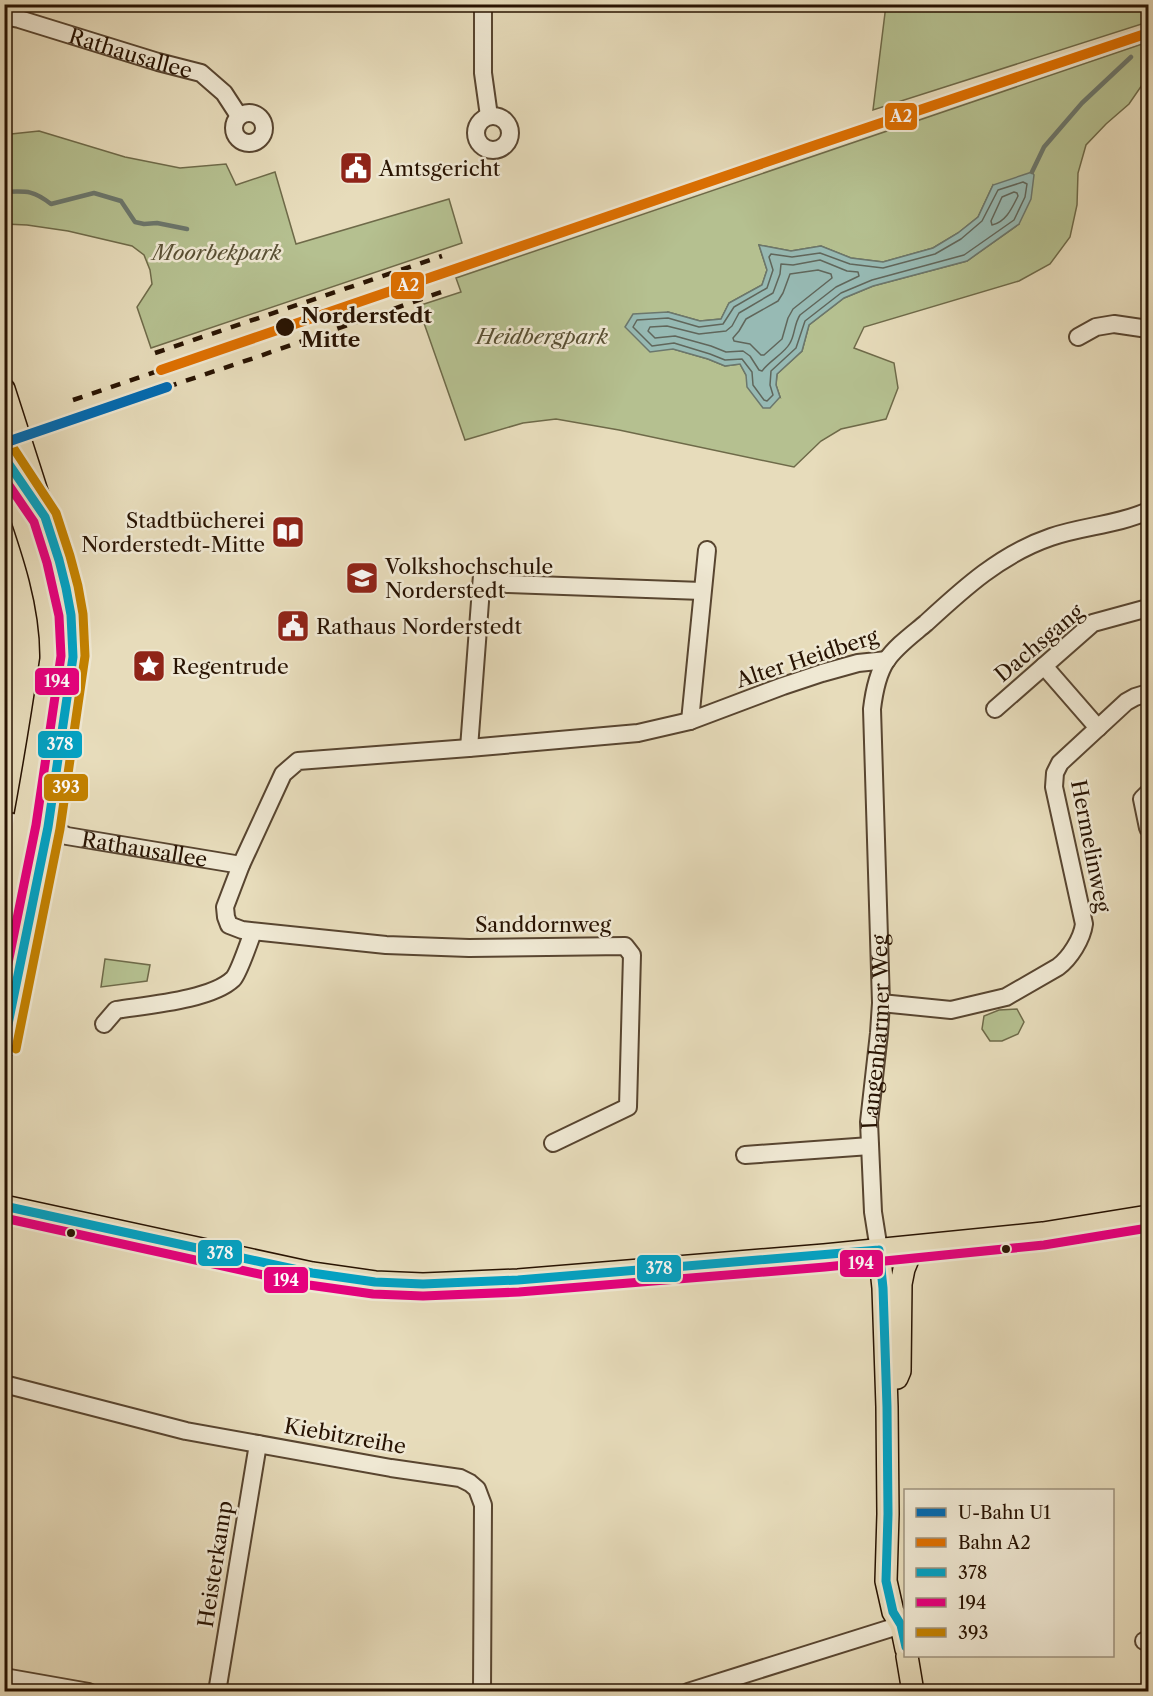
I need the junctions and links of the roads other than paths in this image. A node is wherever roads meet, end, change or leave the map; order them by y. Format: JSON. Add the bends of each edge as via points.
{"nodes":[{"id":1,"x":483,"y":4,"type":"edge"},
{"id":2,"x":4,"y":16,"type":"edge"},
{"id":3,"x":239,"y":116,"type":"dead end"},
{"id":4,"x":489,"y":116,"type":"dead end"},
{"id":5,"x":1149,"y":329,"type":"edge"},
{"id":6,"x":1078,"y":336,"type":"dead end"},
{"id":7,"x":4,"y":389,"type":"edge"},
{"id":8,"x":4,"y":466,"type":"edge"},
{"id":9,"x":1149,"y":511,"type":"edge"},
{"id":10,"x":707,"y":550,"type":"dead end"},
{"id":11,"x":702,"y":591,"type":"junction"},
{"id":12,"x":1149,"y":608,"type":"edge"},
{"id":13,"x":887,"y":660,"type":"junction"},
{"id":14,"x":1044,"y":666,"type":"junction"},
{"id":15,"x":1149,"y":693,"type":"edge"},
{"id":16,"x":995,"y":710,"type":"dead end"},
{"id":17,"x":690,"y":721,"type":"junction"},
{"id":18,"x":1098,"y":728,"type":"junction"},
{"id":19,"x":469,"y":748,"type":"junction"},
{"id":20,"x":1149,"y":793,"type":"edge"},
{"id":21,"x":14,"y":822,"type":"edge"},
{"id":22,"x":48,"y":828,"type":"junction"},
{"id":23,"x":1149,"y":828,"type":"edge"},
{"id":24,"x":241,"y":865,"type":"junction"},
{"id":25,"x":4,"y":919,"type":"edge"},
{"id":26,"x":253,"y":932,"type":"junction"},
{"id":27,"x":881,"y":1003,"type":"junction"},
{"id":28,"x":104,"y":1024,"type":"dead end"},
{"id":29,"x":4,"y":1047,"type":"edge"},
{"id":30,"x":553,"y":1143,"type":"dead end"},
{"id":31,"x":870,"y":1146,"type":"junction"},
{"id":32,"x":745,"y":1155,"type":"dead end"},
{"id":33,"x":4,"y":1206,"type":"edge"},
{"id":34,"x":1149,"y":1216,"type":"edge"},
{"id":35,"x":913,"y":1247,"type":"junction"},
{"id":36,"x":879,"y":1250,"type":"junction"},
{"id":37,"x":4,"y":1384,"type":"edge"},
{"id":38,"x":887,"y":1407,"type":"junction"},
{"id":39,"x":258,"y":1443,"type":"junction"},
{"id":40,"x":901,"y":1625,"type":"junction"},
{"id":41,"x":904,"y":1639,"type":"edge"},
{"id":42,"x":907,"y":1657,"type":"edge"},
{"id":43,"x":4,"y":1677,"type":"edge"},
{"id":44,"x":89,"y":1692,"type":"edge"},
{"id":45,"x":218,"y":1692,"type":"edge"},
{"id":46,"x":482,"y":1692,"type":"edge"},
{"id":47,"x":688,"y":1692,"type":"edge"},
{"id":48,"x":913,"y":1692,"type":"edge"}],
"edges":[{"from":1,"to":4,"type":"street","via":[[483,73]]},
{"from":2,"to":3,"type":"street","name":"Rathausallee","via":[[201,73],[224,93]]},
{"from":5,"to":6,"type":"street","via":[[1114,324]]},
{"from":7,"to":22,"type":"main road","via":[[59,560],[71,615],[73,657]]},
{"from":8,"to":21,"type":"main road","via":[[38,573],[51,645]]},
{"from":9,"to":13,"type":"street","name":"Alter Heidberg","via":[[1052,537],[1002,560],[975,579]]},
{"from":10,"to":11,"type":"street"},
{"from":11,"to":17,"type":"street"},
{"from":11,"to":19,"type":"street","via":[[507,584],[482,575]]},
{"from":12,"to":14,"type":"street","name":"Dachsgang","via":[[1096,621]]},
{"from":13,"to":17,"type":"street","name":"Alter Heidberg","via":[[822,673]]},
{"from":13,"to":27,"type":"street","name":"Langenharmer Weg","via":[[876,684],[872,709]]},
{"from":14,"to":16,"type":"street","name":"Dachsgang"},
{"from":14,"to":18,"type":"street"},
{"from":15,"to":18,"type":"street","name":"Hermelinweg","via":[[1129,700]]},
{"from":17,"to":19,"type":"street","name":"Alter Heidberg","via":[[638,733]]},
{"from":18,"to":27,"type":"street","name":"Hermelinweg","via":[[1060,763],[1053,780],[1084,924],[1065,960],[998,1000],[951,1010]]},
{"from":19,"to":24,"type":"street","name":"Alter Heidberg","via":[[298,761],[283,774]]},
{"from":20,"to":23,"type":"street","via":[[1142,799]]},
{"from":21,"to":22,"type":"street","name":"Rathausallee"},
{"from":21,"to":25,"type":"main road"},
{"from":22,"to":24,"type":"street","name":"Rathausallee","via":[[67,836]]},
{"from":22,"to":29,"type":"main road"},
{"from":24,"to":26,"type":"street","name":"Alter Heidberg","via":[[225,907],[226,917],[229,925]]},
{"from":26,"to":28,"type":"street","via":[[234,978],[217,990],[116,1010]]},
{"from":26,"to":30,"type":"street","name":"Sanddornweg","via":[[387,945],[625,946],[632,955],[628,1107]]},
{"from":27,"to":31,"type":"street","name":"Langenharmer Weg"},
{"from":31,"to":32,"type":"street"},
{"from":31,"to":36,"type":"street","name":"Langenharmer Weg"},
{"from":33,"to":36,"type":"main road","via":[[312,1273],[383,1282],[518,1280]]},
{"from":34,"to":35,"type":"main road","via":[[1043,1233]]},
{"from":35,"to":36,"type":"main road"},
{"from":35,"to":38,"type":"main road","name":"Langenharmer Weg","via":[[901,1284],[900,1371]]},
{"from":36,"to":38,"type":"main road","name":"Langenharmer Weg"},
{"from":37,"to":39,"type":"street","name":"Kiebitzreihe","via":[[186,1431]]},
{"from":38,"to":40,"type":"main road","name":"Langenharmer Weg","via":[[886,1581],[893,1612]]},
{"from":39,"to":45,"type":"street","name":"Heisterkamp"},
{"from":39,"to":46,"type":"street","name":"Kiebitzreihe","via":[[457,1478],[475,1487],[483,1505]]},
{"from":40,"to":41,"type":"main road","name":"Langenharmer Weg"},
{"from":40,"to":47,"type":"street"},
{"from":42,"to":48,"type":"main road"},
{"from":43,"to":44,"type":"street"}]}
